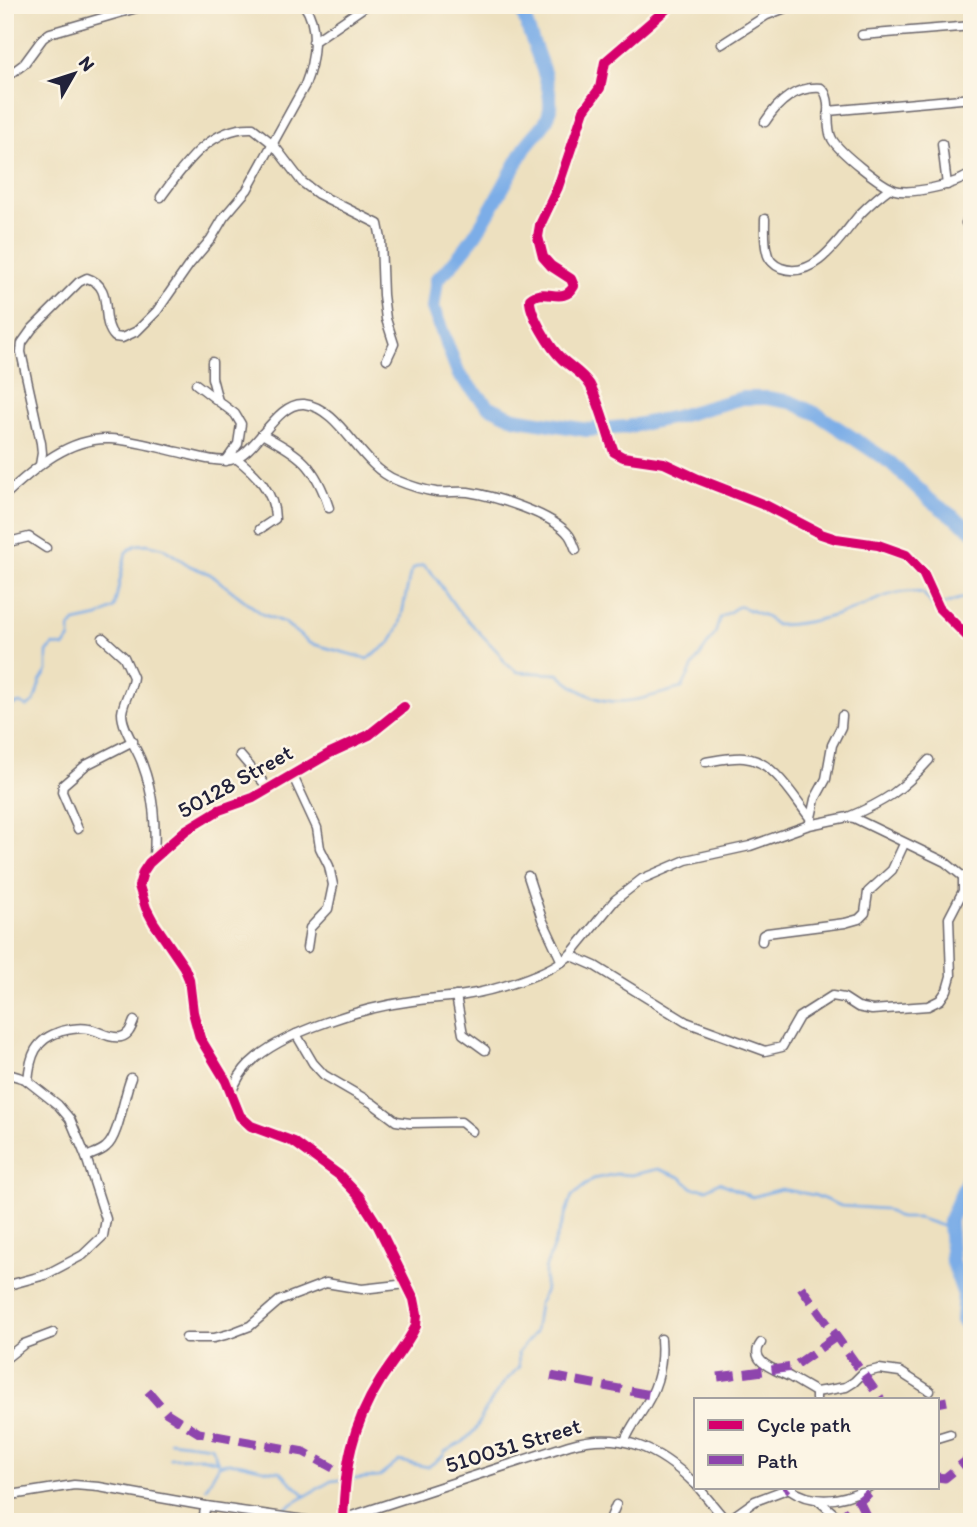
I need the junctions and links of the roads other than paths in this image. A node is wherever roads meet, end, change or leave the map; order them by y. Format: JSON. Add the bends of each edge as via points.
{"nodes":[{"id":1,"x":147,"y":5,"type":"edge"},
{"id":2,"x":304,"y":5,"type":"edge"},
{"id":3,"x":367,"y":5,"type":"edge"},
{"id":4,"x":671,"y":5,"type":"edge"},
{"id":5,"x":793,"y":5,"type":"edge"},
{"id":6,"x":972,"y":26,"type":"edge"},
{"id":7,"x":862,"y":35,"type":"dead end"},
{"id":8,"x":313,"y":42,"type":"junction"},
{"id":9,"x":722,"y":44,"type":"dead end"},
{"id":10,"x":5,"y":78,"type":"edge"},
{"id":11,"x":972,"y":98,"type":"edge"},
{"id":12,"x":828,"y":111,"type":"junction"},
{"id":13,"x":765,"y":122,"type":"dead end"},
{"id":14,"x":273,"y":144,"type":"junction"},
{"id":15,"x":942,"y":144,"type":"dead end"},
{"id":16,"x":972,"y":173,"type":"edge"},
{"id":17,"x":947,"y":185,"type":"junction"},
{"id":18,"x":890,"y":188,"type":"junction"},
{"id":19,"x":161,"y":197,"type":"dead end"},
{"id":20,"x":765,"y":219,"type":"dead end"},
{"id":21,"x":387,"y":359,"type":"dead end"},
{"id":22,"x":212,"y":362,"type":"dead end"},
{"id":23,"x":196,"y":384,"type":"dead end"},
{"id":24,"x":218,"y":401,"type":"junction"},
{"id":25,"x":262,"y":434,"type":"junction"},
{"id":26,"x":236,"y":458,"type":"junction"},
{"id":27,"x":226,"y":461,"type":"junction"},
{"id":28,"x":40,"y":465,"type":"junction"},
{"id":29,"x":5,"y":495,"type":"edge"},
{"id":30,"x":330,"y":508,"type":"dead end"},
{"id":31,"x":260,"y":529,"type":"dead end"},
{"id":32,"x":5,"y":539,"type":"edge"},
{"id":33,"x":46,"y":548,"type":"dead end"},
{"id":34,"x":576,"y":550,"type":"dead end"},
{"id":35,"x":103,"y":638,"type":"dead end"},
{"id":36,"x":972,"y":641,"type":"edge"},
{"id":37,"x":404,"y":707,"type":"dead end"},
{"id":38,"x":842,"y":716,"type":"dead end"},
{"id":39,"x":133,"y":741,"type":"junction"},
{"id":40,"x":240,"y":755,"type":"dead end"},
{"id":41,"x":929,"y":760,"type":"dead end"},
{"id":42,"x":706,"y":762,"type":"dead end"},
{"id":43,"x":292,"y":774,"type":"junction"},
{"id":44,"x":270,"y":789,"type":"junction"},
{"id":45,"x":848,"y":817,"type":"junction"},
{"id":46,"x":810,"y":822,"type":"junction"},
{"id":47,"x":78,"y":829,"type":"dead end"},
{"id":48,"x":904,"y":844,"type":"junction"},
{"id":49,"x":154,"y":858,"type":"junction"},
{"id":50,"x":528,"y":876,"type":"dead end"},
{"id":51,"x":963,"y":876,"type":"junction"},
{"id":52,"x":972,"y":884,"type":"edge"},
{"id":53,"x":762,"y":941,"type":"dead end"},
{"id":54,"x":307,"y":948,"type":"dead end"},
{"id":55,"x":570,"y":955,"type":"junction"},
{"id":56,"x":562,"y":962,"type":"junction"},
{"id":57,"x":456,"y":996,"type":"junction"},
{"id":58,"x":134,"y":1021,"type":"dead end"},
{"id":59,"x":296,"y":1034,"type":"junction"},
{"id":60,"x":485,"y":1050,"type":"dead end"},
{"id":61,"x":5,"y":1073,"type":"edge"},
{"id":62,"x":131,"y":1078,"type":"dead end"},
{"id":63,"x":28,"y":1082,"type":"junction"},
{"id":64,"x":232,"y":1091,"type":"junction"},
{"id":65,"x":472,"y":1131,"type":"dead end"},
{"id":66,"x":86,"y":1157,"type":"junction"},
{"id":67,"x":407,"y":1284,"type":"junction"},
{"id":68,"x":5,"y":1286,"type":"edge"},
{"id":69,"x":53,"y":1333,"type":"dead end"},
{"id":70,"x":186,"y":1338,"type":"dead end"},
{"id":71,"x":661,"y":1339,"type":"dead end"},
{"id":72,"x":761,"y":1343,"type":"dead end"},
{"id":73,"x":5,"y":1359,"type":"edge"},
{"id":74,"x":930,"y":1391,"type":"dead end"},
{"id":75,"x":816,"y":1396,"type":"edge"},
{"id":76,"x":950,"y":1434,"type":"dead end"},
{"id":77,"x":939,"y":1437,"type":"edge"},
{"id":78,"x":625,"y":1441,"type":"junction"},
{"id":79,"x":694,"y":1483,"type":"edge"},
{"id":80,"x":699,"y":1488,"type":"edge"},
{"id":81,"x":790,"y":1488,"type":"edge"},
{"id":82,"x":867,"y":1488,"type":"edge"},
{"id":83,"x":5,"y":1496,"type":"edge"},
{"id":84,"x":819,"y":1500,"type":"junction"},
{"id":85,"x":616,"y":1505,"type":"dead end"},
{"id":86,"x":206,"y":1506,"type":"junction"},
{"id":87,"x":343,"y":1520,"type":"junction"},
{"id":88,"x":727,"y":1521,"type":"edge"},
{"id":89,"x":202,"y":1522,"type":"edge"},
{"id":90,"x":319,"y":1522,"type":"edge"},
{"id":91,"x":333,"y":1522,"type":"edge"},
{"id":92,"x":609,"y":1522,"type":"edge"},
{"id":93,"x":849,"y":1522,"type":"edge"}],
"edges":[{"from":1,"to":10,"type":"street","via":[[50,33],[24,64]]},
{"from":2,"to":8,"type":"street","via":[[310,14]]},
{"from":3,"to":8,"type":"street"},
{"from":4,"to":36,"type":"street","via":[[605,62],[600,88],[584,110],[538,237],[543,257],[574,286],[566,296],[535,294],[530,299],[533,317],[552,349],[588,383],[614,452],[664,463],[821,534],[906,555],[923,573],[939,608]]},
{"from":5,"to":9,"type":"street","via":[[767,15]]},
{"from":6,"to":7,"type":"street"},
{"from":8,"to":14,"type":"street","via":[[305,85]]},
{"from":11,"to":12,"type":"street"},
{"from":12,"to":13,"type":"street","via":[[826,91],[800,90],[779,104]]},
{"from":12,"to":18,"type":"street","via":[[835,143]]},
{"from":14,"to":19,"type":"street","via":[[248,127],[216,139],[188,160]]},
{"from":14,"to":21,"type":"street","via":[[302,182],[378,224],[386,319],[394,344]]},
{"from":14,"to":28,"type":"street","via":[[247,190],[149,322],[125,337],[115,337],[108,327],[102,290],[87,278],[25,337],[21,352],[41,443]]},
{"from":15,"to":17,"type":"street"},
{"from":16,"to":17,"type":"street"},
{"from":17,"to":18,"type":"street"},
{"from":18,"to":20,"type":"street","via":[[861,213],[831,250],[799,268],[782,269],[770,260]]},
{"from":22,"to":24,"type":"street"},
{"from":23,"to":24,"type":"street"},
{"from":24,"to":27,"type":"street","via":[[241,424],[238,444]]},
{"from":25,"to":26,"type":"street"},
{"from":25,"to":30,"type":"street","via":[[313,470]]},
{"from":25,"to":34,"type":"street","via":[[288,407],[306,404],[334,419],[379,471],[436,492],[471,492],[543,516],[570,536]]},
{"from":26,"to":27,"type":"street"},
{"from":26,"to":31,"type":"street","via":[[255,473],[275,510],[275,519]]},
{"from":27,"to":28,"type":"street","via":[[107,438],[78,444]]},
{"from":28,"to":29,"type":"street"},
{"from":32,"to":33,"type":"street","via":[[29,537]]},
{"from":35,"to":39,"type":"street","via":[[131,668],[132,683],[122,713]]},
{"from":37,"to":43,"type":"street","name":"50128 Street","via":[[369,735]]},
{"from":38,"to":46,"type":"street"},
{"from":39,"to":47,"type":"street","via":[[86,765],[63,785]]},
{"from":39,"to":49,"type":"street","via":[[155,810]]},
{"from":40,"to":44,"type":"street"},
{"from":41,"to":45,"type":"street","via":[[887,799]]},
{"from":42,"to":46,"type":"street","via":[[743,758],[762,764],[780,780]]},
{"from":43,"to":44,"type":"street","name":"50128 Street"},
{"from":43,"to":54,"type":"street","via":[[317,828],[333,885],[328,909],[310,928]]},
{"from":44,"to":49,"type":"street","name":"50128 Street","via":[[206,817]]},
{"from":45,"to":46,"type":"street"},
{"from":45,"to":48,"type":"street"},
{"from":46,"to":55,"type":"street","via":[[750,846],[686,860],[642,879],[615,900]]},
{"from":48,"to":51,"type":"street"},
{"from":48,"to":53,"type":"street","via":[[892,870],[868,892],[865,913],[859,919],[767,933]]},
{"from":49,"to":64,"type":"street","name":"50128 Street","via":[[139,880],[141,894],[154,923],[184,967],[200,1038]]},
{"from":50,"to":56,"type":"street"},
{"from":51,"to":52,"type":"street"},
{"from":51,"to":55,"type":"street","via":[[963,891],[949,918],[951,981],[940,1000],[928,1006],[872,1010],[832,996],[802,1013],[782,1047],[771,1051],[686,1022]]},
{"from":55,"to":56,"type":"street"},
{"from":56,"to":57,"type":"street","via":[[490,989]]},
{"from":57,"to":59,"type":"street","via":[[370,1010]]},
{"from":57,"to":60,"type":"street","via":[[463,1034]]},
{"from":58,"to":63,"type":"street","via":[[120,1037],[82,1028],[45,1038],[35,1050]]},
{"from":59,"to":64,"type":"street","via":[[250,1062]]},
{"from":59,"to":65,"type":"street","via":[[324,1075],[396,1121],[461,1122]]},
{"from":61,"to":63,"type":"street"},
{"from":62,"to":66,"type":"street","via":[[109,1144]]},
{"from":63,"to":66,"type":"street","via":[[65,1113]]},
{"from":64,"to":67,"type":"street","name":"50128 Street","via":[[246,1122],[294,1142],[349,1185],[378,1226]]},
{"from":66,"to":68,"type":"street","via":[[106,1219],[103,1236],[65,1265]]},
{"from":67,"to":70,"type":"street","via":[[362,1289],[326,1283],[279,1301],[250,1326],[214,1338]]},
{"from":67,"to":87,"type":"street","name":"50128 Street","via":[[416,1307],[416,1326],[371,1395],[356,1428],[344,1474]]},
{"from":69,"to":73,"type":"street","via":[[23,1344]]},
{"from":71,"to":78,"type":"street","via":[[657,1380]]},
{"from":72,"to":75,"type":"street","via":[[757,1354],[763,1363]]},
{"from":74,"to":75,"type":"street","via":[[901,1372],[879,1369],[863,1373],[846,1387]]},
{"from":76,"to":77,"type":"street"},
{"from":78,"to":79,"type":"street","name":"510031 Street","via":[[663,1457]]},
{"from":78,"to":87,"type":"street","name":"510031 Street","via":[[584,1441]]},
{"from":80,"to":88,"type":"street","name":"510031 Street"},
{"from":81,"to":84,"type":"street"},
{"from":81,"to":88,"type":"street","via":[[755,1501]]},
{"from":82,"to":84,"type":"street","via":[[844,1498]]},
{"from":83,"to":86,"type":"street","via":[[74,1485]]},
{"from":84,"to":93,"type":"street"},
{"from":85,"to":92,"type":"street"},
{"from":86,"to":89,"type":"street"},
{"from":86,"to":90,"type":"street"},
{"from":87,"to":91,"type":"street","name":"510031 Street"}]}
